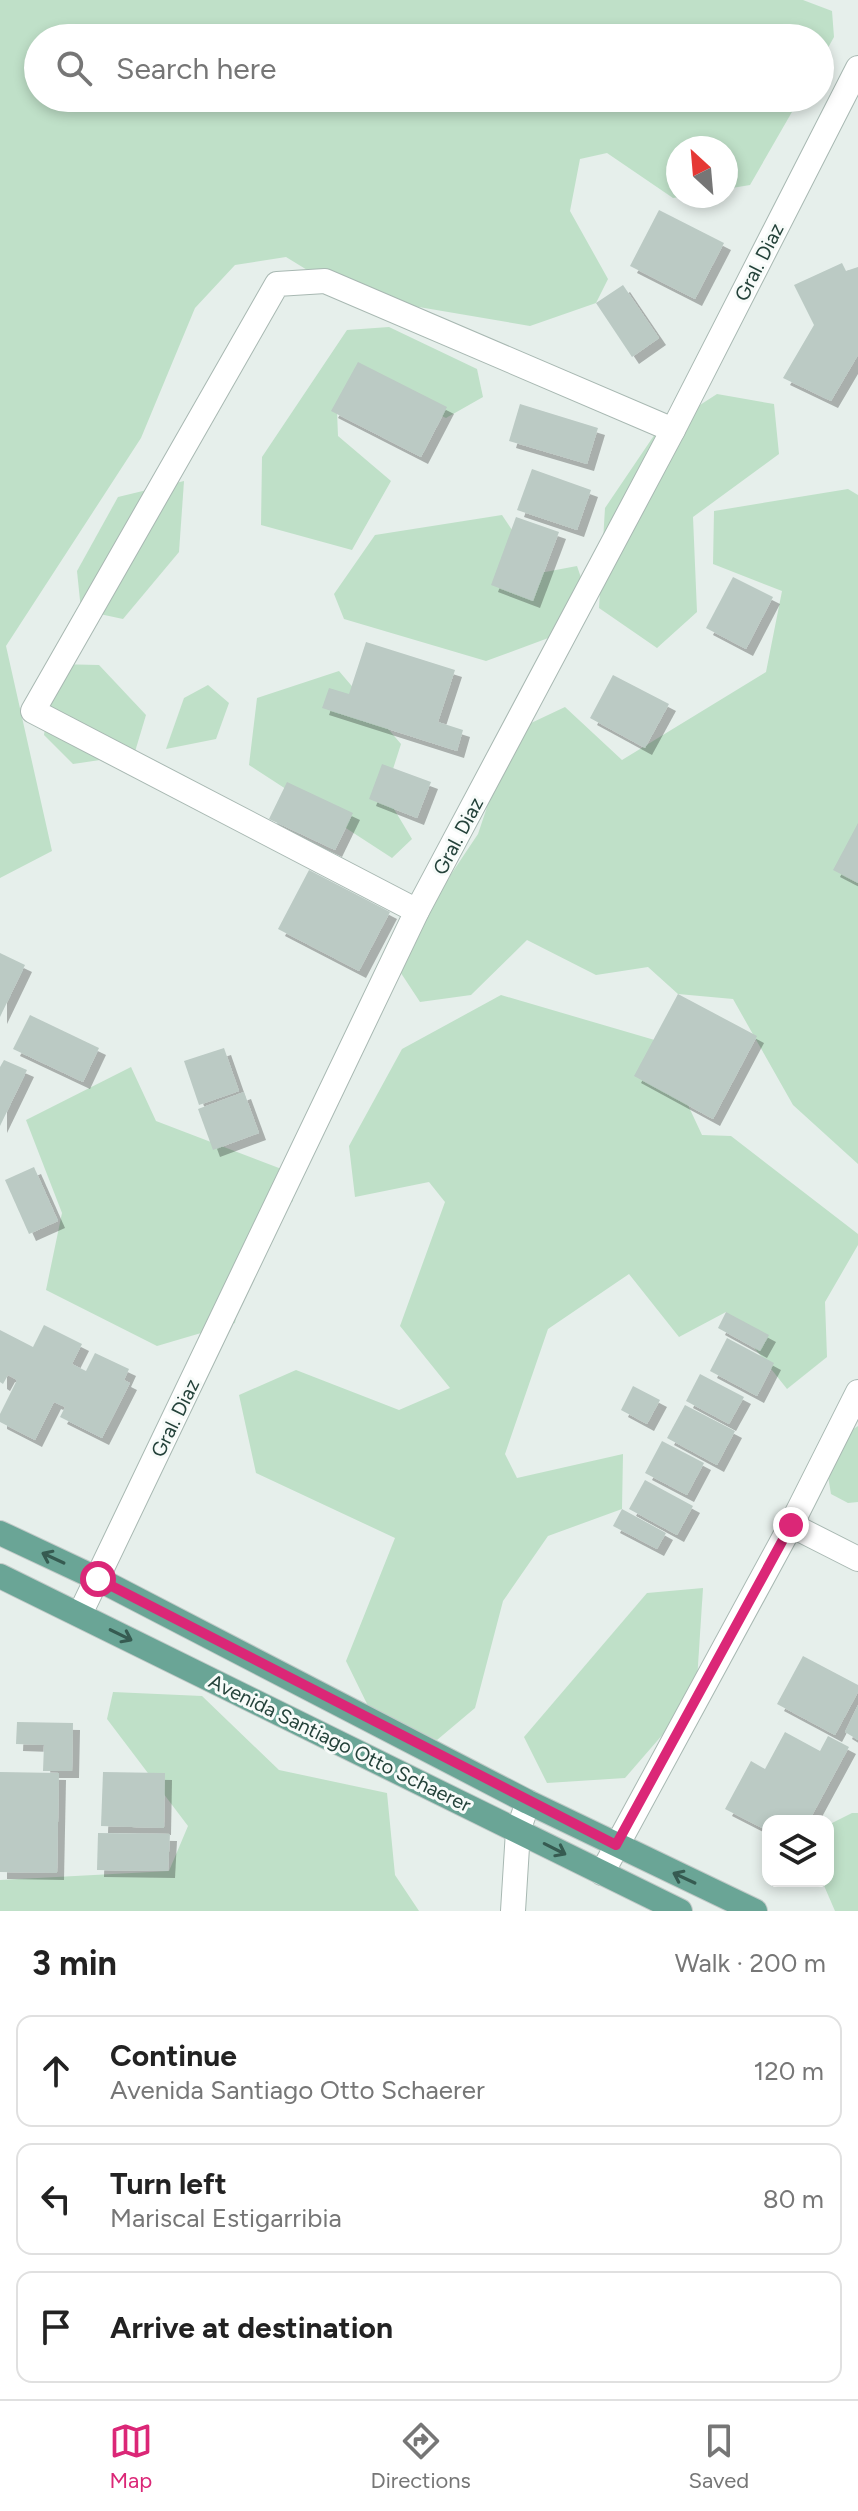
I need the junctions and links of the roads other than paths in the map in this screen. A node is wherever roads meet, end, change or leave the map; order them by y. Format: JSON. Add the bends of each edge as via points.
{"nodes":[{"id":1,"x":858,"y":68,"type":"edge"},
{"id":2,"x":673,"y":430,"type":"junction"},
{"id":3,"x":417,"y":911,"type":"junction"},
{"id":4,"x":858,"y":1392,"type":"edge"},
{"id":5,"x":791,"y":1525,"type":"junction"},
{"id":6,"x":0,"y":1533,"type":"edge"},
{"id":7,"x":858,"y":1559,"type":"edge"},
{"id":8,"x":0,"y":1576,"type":"edge"},
{"id":9,"x":98,"y":1579,"type":"junction"},
{"id":10,"x":80,"y":1614,"type":"junction"},
{"id":11,"x":528,"y":1802,"type":"junction"},
{"id":12,"x":518,"y":1831,"type":"junction"},
{"id":13,"x":616,"y":1845,"type":"junction"},
{"id":14,"x":602,"y":1873,"type":"junction"},
{"id":15,"x":513,"y":1911,"type":"edge"},
{"id":16,"x":680,"y":1911,"type":"edge"},
{"id":17,"x":755,"y":1911,"type":"edge"}],
"edges":[{"from":1,"to":2,"type":"street","name":"Gral. Diaz"},
{"from":2,"to":3,"type":"street","name":"Gral. Diaz"},
{"from":2,"to":3,"type":"street","via":[[325,281],[277,284],[33,711]]},
{"from":3,"to":9,"type":"street","name":"Gral. Diaz"},
{"from":4,"to":5,"type":"street"},
{"from":5,"to":7,"type":"street"},
{"from":5,"to":13,"type":"street"},
{"from":9,"to":6,"type":"main road","name":"Avenida Santiago Otto Schaerer","one_way":true},
{"from":8,"to":10,"type":"main road","name":"Avenida Santiago Otto Schaerer"},
{"from":9,"to":10,"type":"street","name":"Gral. Diaz"},
{"from":9,"to":11,"type":"main road","name":"Avenida Santiago Otto Schaerer"},
{"from":10,"to":12,"type":"main road","name":"Avenida Santiago Otto Schaerer","one_way":true},
{"from":11,"to":12,"type":"street"},
{"from":11,"to":13,"type":"main road","name":"Avenida Santiago Otto Schaerer"},
{"from":12,"to":14,"type":"main road","name":"Avenida Santiago Otto Schaerer","one_way":true},
{"from":12,"to":15,"type":"street"},
{"from":13,"to":14,"type":"street"},
{"from":17,"to":13,"type":"main road","name":"Avenida Santiago Otto Schaerer","one_way":true},
{"from":14,"to":16,"type":"main road","name":"Avenida Santiago Otto Schaerer"}]}
